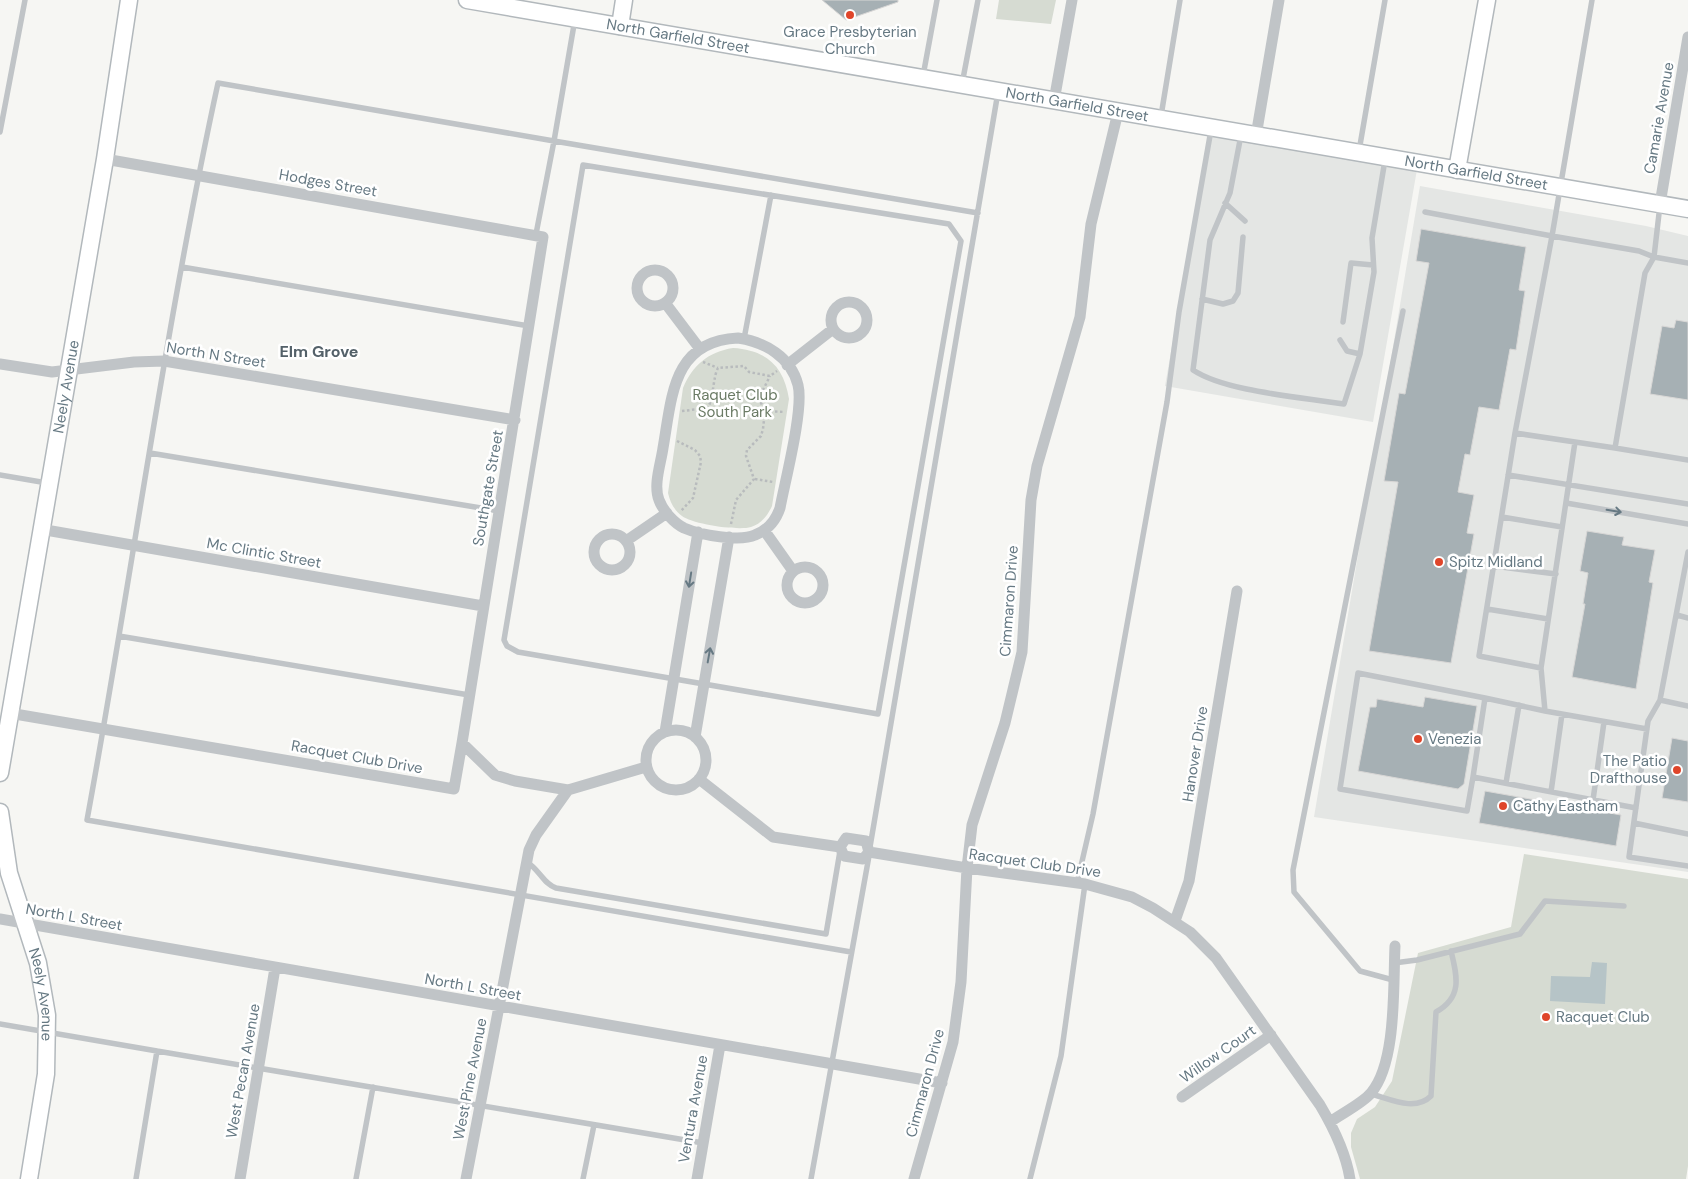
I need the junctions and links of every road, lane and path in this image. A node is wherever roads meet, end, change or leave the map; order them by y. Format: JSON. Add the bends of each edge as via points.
{"nodes":[{"id":1,"x":26,"y":0,"type":"edge"},
{"id":2,"x":129,"y":0,"type":"edge"},
{"id":3,"x":467,"y":0,"type":"edge"},
{"id":4,"x":624,"y":0,"type":"edge"},
{"id":5,"x":937,"y":0,"type":"edge"},
{"id":6,"x":978,"y":0,"type":"edge"},
{"id":7,"x":1072,"y":0,"type":"edge"},
{"id":8,"x":1180,"y":0,"type":"edge"},
{"id":9,"x":1279,"y":0,"type":"edge"},
{"id":10,"x":1385,"y":0,"type":"edge"},
{"id":11,"x":1487,"y":0,"type":"edge"},
{"id":12,"x":1592,"y":0,"type":"edge"},
{"id":13,"x":513,"y":4,"type":"edge"},
{"id":14,"x":575,"y":18,"type":"junction"},
{"id":15,"x":620,"y":26,"type":"junction"},
{"id":16,"x":1688,"y":37,"type":"edge"},
{"id":17,"x":923,"y":78,"type":"junction"},
{"id":18,"x":962,"y":85,"type":"junction"},
{"id":19,"x":998,"y":92,"type":"junction"},
{"id":20,"x":1054,"y":102,"type":"junction"},
{"id":21,"x":1118,"y":112,"type":"junction"},
{"id":22,"x":1160,"y":119,"type":"junction"},
{"id":23,"x":1212,"y":128,"type":"junction"},
{"id":24,"x":0,"y":132,"type":"edge"},
{"id":25,"x":1248,"y":134,"type":"junction"},
{"id":26,"x":554,"y":141,"type":"junction"},
{"id":27,"x":1359,"y":153,"type":"junction"},
{"id":28,"x":1385,"y":158,"type":"junction"},
{"id":29,"x":105,"y":159,"type":"junction"},
{"id":30,"x":1458,"y":170,"type":"junction"},
{"id":31,"x":198,"y":176,"type":"junction"},
{"id":32,"x":1560,"y":187,"type":"junction"},
{"id":33,"x":771,"y":195,"type":"junction"},
{"id":34,"x":1225,"y":204,"type":"junction"},
{"id":35,"x":1660,"y":204,"type":"junction"},
{"id":36,"x":1688,"y":209,"type":"edge"},
{"id":37,"x":1425,"y":212,"type":"dead end"},
{"id":38,"x":978,"y":213,"type":"junction"},
{"id":39,"x":1245,"y":221,"type":"dead end"},
{"id":40,"x":540,"y":236,"type":"junction"},
{"id":41,"x":1552,"y":236,"type":"junction"},
{"id":42,"x":1243,"y":237,"type":"dead end"},
{"id":43,"x":1654,"y":257,"type":"junction"},
{"id":44,"x":1688,"y":263,"type":"edge"},
{"id":45,"x":1373,"y":265,"type":"junction"},
{"id":46,"x":182,"y":267,"type":"junction"},
{"id":47,"x":1202,"y":299,"type":"junction"},
{"id":48,"x":666,"y":304,"type":"dead end"},
{"id":49,"x":1403,"y":311,"type":"dead end"},
{"id":50,"x":1343,"y":322,"type":"dead end"},
{"id":51,"x":530,"y":326,"type":"junction"},
{"id":52,"x":833,"y":329,"type":"dead end"},
{"id":53,"x":744,"y":339,"type":"junction"},
{"id":54,"x":1340,"y":340,"type":"dead end"},
{"id":55,"x":700,"y":350,"type":"junction"},
{"id":56,"x":1360,"y":354,"type":"junction"},
{"id":57,"x":164,"y":361,"type":"junction"},
{"id":58,"x":0,"y":364,"type":"edge"},
{"id":59,"x":787,"y":365,"type":"junction"},
{"id":60,"x":698,"y":367,"type":"dead end"},
{"id":61,"x":773,"y":367,"type":"dead end"},
{"id":62,"x":718,"y":368,"type":"junction"},
{"id":63,"x":68,"y":371,"type":"junction"},
{"id":64,"x":777,"y":371,"type":"junction"},
{"id":65,"x":770,"y":376,"type":"junction"},
{"id":66,"x":780,"y":376,"type":"dead end"},
{"id":67,"x":683,"y":405,"type":"dead end"},
{"id":68,"x":786,"y":405,"type":"dead end"},
{"id":69,"x":682,"y":411,"type":"junction"},
{"id":70,"x":765,"y":411,"type":"junction"},
{"id":71,"x":785,"y":412,"type":"junction"},
{"id":72,"x":681,"y":418,"type":"dead end"},
{"id":73,"x":514,"y":420,"type":"junction"},
{"id":74,"x":784,"y":420,"type":"dead end"},
{"id":75,"x":678,"y":432,"type":"dead end"},
{"id":76,"x":1515,"y":433,"type":"junction"},
{"id":77,"x":677,"y":441,"type":"junction"},
{"id":78,"x":1575,"y":442,"type":"junction"},
{"id":79,"x":1615,"y":448,"type":"junction"},
{"id":80,"x":676,"y":450,"type":"dead end"},
{"id":81,"x":150,"y":453,"type":"junction"},
{"id":82,"x":1688,"y":460,"type":"edge"},
{"id":83,"x":0,"y":475,"type":"edge"},
{"id":84,"x":774,"y":475,"type":"dead end"},
{"id":85,"x":1508,"y":475,"type":"junction"},
{"id":86,"x":754,"y":479,"type":"junction"},
{"id":87,"x":773,"y":482,"type":"junction"},
{"id":88,"x":48,"y":484,"type":"junction"},
{"id":89,"x":1568,"y":484,"type":"junction"},
{"id":90,"x":772,"y":490,"type":"dead end"},
{"id":91,"x":1566,"y":504,"type":"junction"},
{"id":92,"x":1688,"y":504,"type":"edge"},
{"id":93,"x":671,"y":509,"type":"junction"},
{"id":94,"x":499,"y":511,"type":"junction"},
{"id":95,"x":681,"y":511,"type":"junction"},
{"id":96,"x":687,"y":516,"type":"dead end"},
{"id":97,"x":1502,"y":517,"type":"junction"},
{"id":98,"x":722,"y":523,"type":"dead end"},
{"id":99,"x":731,"y":524,"type":"junction"},
{"id":100,"x":1688,"y":524,"type":"edge"},
{"id":101,"x":738,"y":525,"type":"dead end"},
{"id":102,"x":1562,"y":527,"type":"junction"},
{"id":103,"x":40,"y":529,"type":"junction"},
{"id":104,"x":764,"y":530,"type":"junction"},
{"id":105,"x":698,"y":532,"type":"junction"},
{"id":106,"x":729,"y":538,"type":"junction"},
{"id":107,"x":626,"y":541,"type":"dead end"},
{"id":108,"x":135,"y":545,"type":"junction"},
{"id":109,"x":1688,"y":552,"type":"edge"},
{"id":110,"x":1494,"y":566,"type":"junction"},
{"id":111,"x":793,"y":571,"type":"dead end"},
{"id":112,"x":1556,"y":574,"type":"junction"},
{"id":113,"x":1237,"y":591,"type":"dead end"},
{"id":114,"x":483,"y":606,"type":"junction"},
{"id":115,"x":1487,"y":609,"type":"junction"},
{"id":116,"x":1676,"y":615,"type":"junction"},
{"id":117,"x":1548,"y":618,"type":"junction"},
{"id":118,"x":1688,"y":618,"type":"edge"},
{"id":119,"x":119,"y":636,"type":"junction"},
{"id":120,"x":1540,"y":668,"type":"junction"},
{"id":121,"x":674,"y":679,"type":"junction"},
{"id":122,"x":704,"y":683,"type":"junction"},
{"id":123,"x":469,"y":695,"type":"junction"},
{"id":124,"x":1485,"y":698,"type":"junction"},
{"id":125,"x":1660,"y":700,"type":"junction"},
{"id":126,"x":1518,"y":705,"type":"junction"},
{"id":127,"x":1688,"y":706,"type":"edge"},
{"id":128,"x":1545,"y":711,"type":"junction"},
{"id":129,"x":9,"y":713,"type":"junction"},
{"id":130,"x":1562,"y":714,"type":"junction"},
{"id":131,"x":1604,"y":722,"type":"junction"},
{"id":132,"x":104,"y":729,"type":"junction"},
{"id":133,"x":1647,"y":729,"type":"junction"},
{"id":134,"x":665,"y":732,"type":"junction"},
{"id":135,"x":695,"y":737,"type":"junction"},
{"id":136,"x":462,"y":743,"type":"junction"},
{"id":137,"x":646,"y":767,"type":"junction"},
{"id":138,"x":0,"y":773,"type":"edge"},
{"id":139,"x":1473,"y":777,"type":"junction"},
{"id":140,"x":699,"y":779,"type":"junction"},
{"id":141,"x":1506,"y":783,"type":"junction"},
{"id":142,"x":568,"y":790,"type":"junction"},
{"id":143,"x":1551,"y":792,"type":"junction"},
{"id":144,"x":1593,"y":800,"type":"junction"},
{"id":145,"x":1636,"y":808,"type":"junction"},
{"id":146,"x":0,"y":812,"type":"edge"},
{"id":147,"x":1634,"y":823,"type":"junction"},
{"id":148,"x":1688,"y":834,"type":"edge"},
{"id":149,"x":840,"y":847,"type":"junction"},
{"id":150,"x":869,"y":852,"type":"junction"},
{"id":151,"x":526,"y":862,"type":"junction"},
{"id":152,"x":1688,"y":866,"type":"edge"},
{"id":153,"x":966,"y":868,"type":"junction"},
{"id":154,"x":1081,"y":883,"type":"junction"},
{"id":155,"x":519,"y":896,"type":"junction"},
{"id":156,"x":1624,"y":906,"type":"dead end"},
{"id":157,"x":0,"y":919,"type":"edge"},
{"id":158,"x":1175,"y":920,"type":"junction"},
{"id":159,"x":24,"y":923,"type":"junction"},
{"id":160,"x":1395,"y":946,"type":"dead end"},
{"id":161,"x":1451,"y":951,"type":"junction"},
{"id":162,"x":851,"y":952,"type":"junction"},
{"id":163,"x":1394,"y":963,"type":"junction"},
{"id":164,"x":275,"y":968,"type":"junction"},
{"id":165,"x":1393,"y":980,"type":"junction"},
{"id":166,"x":499,"y":1007,"type":"junction"},
{"id":167,"x":0,"y":1024,"type":"edge"},
{"id":168,"x":48,"y":1033,"type":"junction"},
{"id":169,"x":1271,"y":1035,"type":"junction"},
{"id":170,"x":720,"y":1045,"type":"junction"},
{"id":171,"x":157,"y":1051,"type":"junction"},
{"id":172,"x":831,"y":1064,"type":"junction"},
{"id":173,"x":259,"y":1067,"type":"junction"},
{"id":174,"x":942,"y":1083,"type":"junction"},
{"id":175,"x":373,"y":1086,"type":"junction"},
{"id":176,"x":1371,"y":1094,"type":"junction"},
{"id":177,"x":1182,"y":1097,"type":"dead end"},
{"id":178,"x":480,"y":1105,"type":"junction"},
{"id":179,"x":1330,"y":1122,"type":"junction"},
{"id":180,"x":594,"y":1125,"type":"junction"},
{"id":181,"x":703,"y":1143,"type":"junction"},
{"id":182,"x":1032,"y":1178,"type":"edge"},
{"id":183,"x":29,"y":1179,"type":"edge"},
{"id":184,"x":136,"y":1179,"type":"edge"},
{"id":185,"x":240,"y":1179,"type":"edge"},
{"id":186,"x":356,"y":1179,"type":"edge"},
{"id":187,"x":466,"y":1179,"type":"edge"},
{"id":188,"x":583,"y":1179,"type":"edge"},
{"id":189,"x":697,"y":1179,"type":"edge"},
{"id":190,"x":811,"y":1179,"type":"edge"},
{"id":191,"x":914,"y":1179,"type":"edge"},
{"id":192,"x":1350,"y":1179,"type":"edge"}],
"edges":[{"from":1,"to":24,"type":"lane"},
{"from":2,"to":29,"type":"street","name":"Neely Avenue"},
{"from":3,"to":13,"type":"street","name":"North Garfield Street"},
{"from":4,"to":15,"type":"street"},
{"from":5,"to":17,"type":"lane"},
{"from":6,"to":18,"type":"lane"},
{"from":7,"to":20,"type":"street"},
{"from":8,"to":22,"type":"lane"},
{"from":9,"to":25,"type":"street"},
{"from":10,"to":27,"type":"lane"},
{"from":11,"to":30,"type":"street"},
{"from":12,"to":32,"type":"lane"},
{"from":13,"to":14,"type":"street","name":"North Garfield Street"},
{"from":14,"to":15,"type":"street","name":"North Garfield Street"},
{"from":14,"to":26,"type":"lane"},
{"from":15,"to":17,"type":"street","name":"North Garfield Street"},
{"from":16,"to":35,"type":"street","name":"Camarie Avenue"},
{"from":17,"to":18,"type":"street","name":"North Garfield Street"},
{"from":18,"to":19,"type":"street","name":"North Garfield Street"},
{"from":19,"to":20,"type":"street","name":"North Garfield Street"},
{"from":19,"to":38,"type":"lane"},
{"from":20,"to":21,"type":"street","name":"North Garfield Street"},
{"from":21,"to":22,"type":"street","name":"North Garfield Street"},
{"from":21,"to":153,"type":"street","name":"Cimmaron Drive","via":[[1091,224],[1080,317],[1047,425],[1033,492],[1022,652],[1006,723],[972,825]]},
{"from":22,"to":23,"type":"street","name":"North Garfield Street"},
{"from":23,"to":25,"type":"street","name":"North Garfield Street"},
{"from":23,"to":154,"type":"lane"},
{"from":25,"to":27,"type":"street","name":"North Garfield Street"},
{"from":25,"to":34,"type":"lane"},
{"from":26,"to":31,"type":"lane","via":[[218,84]]},
{"from":26,"to":38,"type":"lane"},
{"from":26,"to":40,"type":"lane"},
{"from":27,"to":28,"type":"street","name":"North Garfield Street"},
{"from":28,"to":30,"type":"street","name":"North Garfield Street"},
{"from":28,"to":45,"type":"lane","via":[[1372,238]]},
{"from":29,"to":31,"type":"street","name":"Hodges Street"},
{"from":29,"to":63,"type":"street","name":"Neely Avenue"},
{"from":30,"to":32,"type":"street","name":"North Garfield Street"},
{"from":31,"to":40,"type":"street","name":"Hodges Street"},
{"from":31,"to":46,"type":"lane"},
{"from":32,"to":35,"type":"street","name":"North Garfield Street"},
{"from":32,"to":41,"type":"lane"},
{"from":33,"to":53,"type":"lane"},
{"from":33,"to":121,"type":"lane","via":[[582,165],[504,640],[518,652]]},
{"from":33,"to":122,"type":"lane","via":[[949,224],[961,241],[878,714]]},
{"from":34,"to":39,"type":"lane"},
{"from":34,"to":47,"type":"lane","via":[[1210,240]]},
{"from":35,"to":36,"type":"street","name":"North Garfield Street"},
{"from":35,"to":43,"type":"lane"},
{"from":37,"to":41,"type":"lane"},
{"from":38,"to":150,"type":"lane"},
{"from":40,"to":51,"type":"street","name":"Southgate Street"},
{"from":41,"to":43,"type":"lane","via":[[1639,251]]},
{"from":41,"to":76,"type":"lane"},
{"from":42,"to":47,"type":"lane","via":[[1238,293],[1233,301],[1223,304]]},
{"from":43,"to":44,"type":"lane"},
{"from":43,"to":79,"type":"lane","via":[[1645,273]]},
{"from":45,"to":50,"type":"lane","via":[[1351,263]]},
{"from":45,"to":56,"type":"lane"},
{"from":46,"to":51,"type":"lane"},
{"from":46,"to":57,"type":"lane"},
{"from":47,"to":56,"type":"lane","via":[[1193,370],[1204,377],[1344,404]]},
{"from":48,"to":55,"type":"street"},
{"from":49,"to":165,"type":"lane","via":[[1293,870],[1294,892],[1360,971]]},
{"from":51,"to":73,"type":"street","name":"Southgate Street"},
{"from":52,"to":59,"type":"street"},
{"from":53,"to":55,"type":"street","via":[[719,340]]},
{"from":53,"to":59,"type":"street","via":[[760,342],[781,356]]},
{"from":54,"to":56,"type":"lane","via":[[1347,351]]},
{"from":55,"to":93,"type":"street","via":[[690,356],[681,368],[673,389],[657,484],[660,502]]},
{"from":57,"to":63,"type":"street","name":"North N Street"},
{"from":57,"to":73,"type":"street","name":"North N Street"},
{"from":57,"to":81,"type":"lane"},
{"from":58,"to":63,"type":"street","name":"North N Street","via":[[52,372]]},
{"from":59,"to":104,"type":"street","via":[[798,384],[798,411],[780,508],[776,518]]},
{"from":60,"to":62,"type":"path","via":[[704,362]]},
{"from":61,"to":64,"type":"path"},
{"from":62,"to":65,"type":"path","via":[[744,366],[749,372]]},
{"from":62,"to":69,"type":"path","via":[[708,408]]},
{"from":63,"to":88,"type":"street","name":"Neely Avenue"},
{"from":64,"to":65,"type":"path"},
{"from":64,"to":66,"type":"path"},
{"from":65,"to":70,"type":"path","via":[[761,394]]},
{"from":67,"to":69,"type":"path"},
{"from":68,"to":71,"type":"path"},
{"from":69,"to":72,"type":"path"},
{"from":70,"to":71,"type":"path"},
{"from":70,"to":86,"type":"path","via":[[761,436],[751,445],[746,456]]},
{"from":71,"to":74,"type":"path"},
{"from":73,"to":94,"type":"street","name":"Southgate Street"},
{"from":75,"to":77,"type":"path"},
{"from":76,"to":78,"type":"lane"},
{"from":76,"to":85,"type":"lane"},
{"from":77,"to":80,"type":"path"},
{"from":77,"to":95,"type":"path","via":[[700,456],[693,498]]},
{"from":78,"to":79,"type":"lane"},
{"from":78,"to":89,"type":"lane"},
{"from":79,"to":82,"type":"lane"},
{"from":81,"to":94,"type":"lane"},
{"from":81,"to":108,"type":"lane"},
{"from":83,"to":88,"type":"lane"},
{"from":84,"to":87,"type":"path"},
{"from":85,"to":89,"type":"lane"},
{"from":85,"to":97,"type":"lane"},
{"from":86,"to":87,"type":"path"},
{"from":86,"to":99,"type":"path","via":[[736,500]]},
{"from":87,"to":90,"type":"path"},
{"from":88,"to":103,"type":"street","name":"Neely Avenue"},
{"from":89,"to":91,"type":"lane"},
{"from":89,"to":92,"type":"lane"},
{"from":91,"to":100,"type":"lane","one_way":true},
{"from":91,"to":102,"type":"lane"},
{"from":93,"to":95,"type":"path"},
{"from":93,"to":105,"type":"street","via":[[673,520]]},
{"from":93,"to":107,"type":"street"},
{"from":94,"to":114,"type":"street","name":"Southgate Street"},
{"from":95,"to":96,"type":"path"},
{"from":97,"to":102,"type":"lane"},
{"from":97,"to":110,"type":"lane"},
{"from":98,"to":99,"type":"path"},
{"from":99,"to":101,"type":"path"},
{"from":102,"to":112,"type":"lane"},
{"from":103,"to":108,"type":"street","name":"Mc Clintic Street"},
{"from":103,"to":129,"type":"street","name":"Neely Avenue"},
{"from":104,"to":106,"type":"street","via":[[746,538]]},
{"from":104,"to":111,"type":"street"},
{"from":105,"to":106,"type":"street"},
{"from":105,"to":121,"type":"street","one_way":true},
{"from":122,"to":106,"type":"street","one_way":true},
{"from":108,"to":114,"type":"street","name":"Mc Clintic Street"},
{"from":108,"to":119,"type":"lane"},
{"from":109,"to":116,"type":"lane"},
{"from":110,"to":112,"type":"lane"},
{"from":110,"to":115,"type":"lane"},
{"from":112,"to":117,"type":"lane"},
{"from":113,"to":158,"type":"street","name":"Hanover Drive","via":[[1189,881]]},
{"from":114,"to":123,"type":"street","name":"Southgate Street"},
{"from":115,"to":117,"type":"lane"},
{"from":115,"to":120,"type":"lane","via":[[1479,656]]},
{"from":116,"to":118,"type":"lane"},
{"from":116,"to":125,"type":"lane"},
{"from":117,"to":120,"type":"lane"},
{"from":119,"to":123,"type":"lane"},
{"from":119,"to":132,"type":"lane"},
{"from":120,"to":128,"type":"lane"},
{"from":121,"to":122,"type":"lane"},
{"from":121,"to":134,"type":"street"},
{"from":122,"to":135,"type":"street"},
{"from":123,"to":136,"type":"street","name":"Southgate Street"},
{"from":124,"to":126,"type":"lane"},
{"from":124,"to":139,"type":"lane"},
{"from":124,"to":139,"type":"lane","via":[[1358,673],[1340,789],[1466,811]]},
{"from":125,"to":127,"type":"lane"},
{"from":125,"to":133,"type":"lane"},
{"from":126,"to":128,"type":"lane"},
{"from":126,"to":141,"type":"lane"},
{"from":128,"to":130,"type":"lane"},
{"from":129,"to":132,"type":"street","name":"Racquet Club Drive"},
{"from":129,"to":138,"type":"street","name":"Neely Avenue"},
{"from":130,"to":131,"type":"lane"},
{"from":130,"to":143,"type":"lane"},
{"from":131,"to":133,"type":"lane"},
{"from":131,"to":144,"type":"lane"},
{"from":132,"to":136,"type":"street","name":"Racquet Club Drive","via":[[454,789]]},
{"from":132,"to":155,"type":"lane","via":[[87,820]]},
{"from":133,"to":145,"type":"lane"},
{"from":134,"to":135,"type":"street","via":[[679,730]]},
{"from":134,"to":137,"type":"street","via":[[656,737],[647,750]]},
{"from":135,"to":140,"type":"street","via":[[705,753],[704,771]]},
{"from":136,"to":142,"type":"street","via":[[495,775]]},
{"from":137,"to":140,"type":"street","via":[[653,780],[666,789],[684,789]]},
{"from":137,"to":142,"type":"street"},
{"from":139,"to":141,"type":"lane"},
{"from":140,"to":149,"type":"street","name":"Racquet Club Drive","via":[[773,837]]},
{"from":141,"to":143,"type":"lane"},
{"from":142,"to":151,"type":"street","name":"West Pine Avenue","via":[[536,835]]},
{"from":143,"to":144,"type":"lane"},
{"from":144,"to":145,"type":"lane"},
{"from":145,"to":147,"type":"lane"},
{"from":146,"to":159,"type":"street","name":"Neely Avenue","via":[[9,873]]},
{"from":147,"to":148,"type":"lane"},
{"from":147,"to":152,"type":"lane","via":[[1628,857]]},
{"from":149,"to":150,"type":"street","name":"Racquet Club Drive","via":[[844,856],[863,859]]},
{"from":149,"to":151,"type":"lane","via":[[826,934],[556,888]]},
{"from":150,"to":153,"type":"street","name":"Racquet Club Drive"},
{"from":150,"to":162,"type":"lane"},
{"from":151,"to":155,"type":"street","name":"West Pine Avenue"},
{"from":153,"to":154,"type":"street","name":"Racquet Club Drive"},
{"from":153,"to":174,"type":"street","name":"Cimmaron Drive","via":[[958,1012]]},
{"from":154,"to":158,"type":"street","name":"Racquet Club Drive","via":[[1132,898]]},
{"from":154,"to":182,"type":"lane","via":[[1061,1056]]},
{"from":155,"to":162,"type":"lane"},
{"from":155,"to":166,"type":"street","name":"West Pine Avenue"},
{"from":156,"to":161,"type":"lane","via":[[1545,901],[1520,934]]},
{"from":157,"to":159,"type":"street","name":"North L Street"},
{"from":158,"to":169,"type":"street","name":"Racquet Club Drive","via":[[1216,958]]},
{"from":159,"to":164,"type":"street","name":"North L Street"},
{"from":159,"to":168,"type":"street","name":"Neely Avenue","via":[[42,980]]},
{"from":160,"to":163,"type":"street"},
{"from":161,"to":163,"type":"lane"},
{"from":161,"to":176,"type":"lane","via":[[1458,978],[1454,996],[1436,1012],[1431,1096],[1424,1103],[1411,1105]]},
{"from":162,"to":172,"type":"lane"},
{"from":163,"to":165,"type":"street"},
{"from":164,"to":166,"type":"street","name":"North L Street"},
{"from":164,"to":173,"type":"street","name":"West Pecan Avenue"},
{"from":165,"to":176,"type":"street","via":[[1386,1063]]},
{"from":166,"to":170,"type":"street","name":"North L Street"},
{"from":166,"to":178,"type":"street","name":"West Pine Avenue"},
{"from":167,"to":168,"type":"lane"},
{"from":168,"to":171,"type":"lane"},
{"from":168,"to":183,"type":"street","name":"Neely Avenue","via":[[45,1081]]},
{"from":169,"to":177,"type":"street","name":"Willow Court"},
{"from":169,"to":179,"type":"street","name":"Racquet Club Drive"},
{"from":170,"to":172,"type":"street","name":"North L Street"},
{"from":170,"to":181,"type":"street","name":"Ventura Avenue"},
{"from":171,"to":173,"type":"lane"},
{"from":171,"to":184,"type":"lane"},
{"from":172,"to":174,"type":"street","name":"North L Street"},
{"from":172,"to":190,"type":"lane"},
{"from":173,"to":175,"type":"lane"},
{"from":173,"to":185,"type":"street","name":"West Pecan Avenue"},
{"from":174,"to":191,"type":"street","name":"Cimmaron Drive"},
{"from":175,"to":178,"type":"lane"},
{"from":175,"to":186,"type":"lane"},
{"from":176,"to":179,"type":"street"},
{"from":178,"to":180,"type":"lane"},
{"from":178,"to":187,"type":"street","name":"West Pine Avenue"},
{"from":179,"to":192,"type":"street","name":"Racquet Club Drive","via":[[1344,1154]]},
{"from":180,"to":181,"type":"lane"},
{"from":180,"to":188,"type":"lane"},
{"from":181,"to":189,"type":"street","name":"Ventura Avenue"}]}
